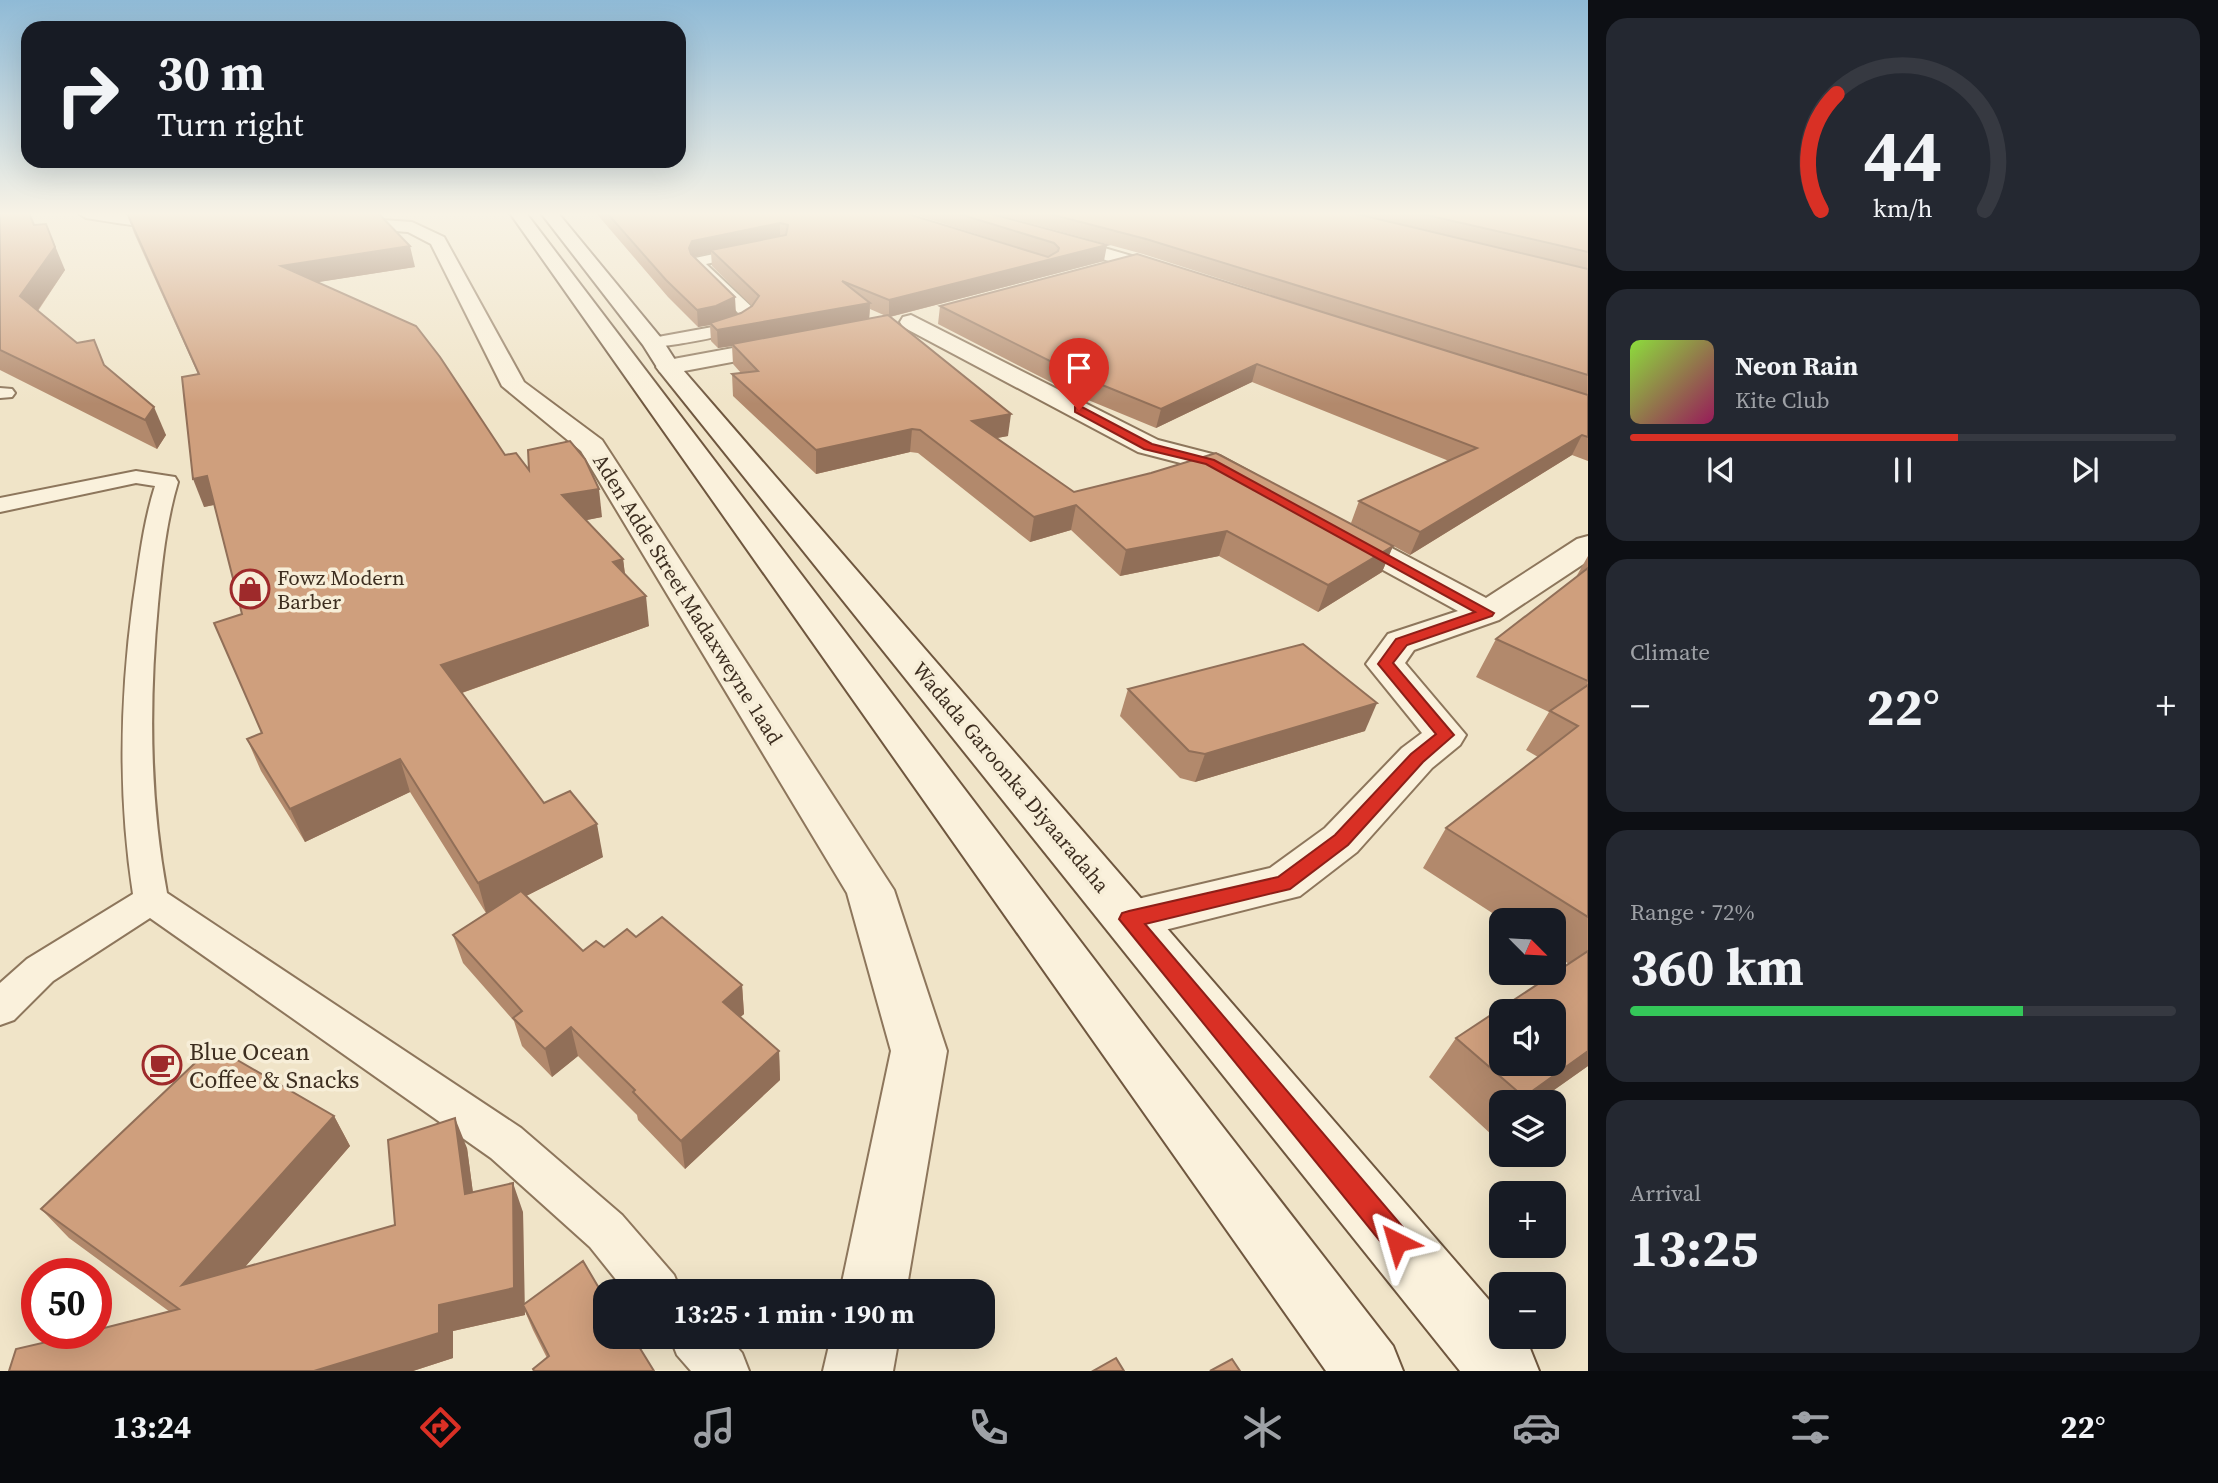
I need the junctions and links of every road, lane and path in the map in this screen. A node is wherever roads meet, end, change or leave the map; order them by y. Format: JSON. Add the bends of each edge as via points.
{"nodes":[{"id":1,"x":457,"y":277,"type":"edge"},
{"id":2,"x":565,"y":277,"type":"edge"},
{"id":3,"x":600,"y":277,"type":"edge"},
{"id":4,"x":711,"y":277,"type":"edge"},
{"id":5,"x":1184,"y":277,"type":"edge"},
{"id":6,"x":1199,"y":282,"type":"edge"},
{"id":7,"x":911,"y":321,"type":"dead end"},
{"id":8,"x":803,"y":342,"type":"edge"},
{"id":9,"x":661,"y":355,"type":"junction"},
{"id":10,"x":1270,"y":495,"type":"edge"},
{"id":11,"x":0,"y":505,"type":"edge"},
{"id":12,"x":1318,"y":521,"type":"edge"},
{"id":13,"x":1588,"y":546,"type":"edge"},
{"id":14,"x":1487,"y":613,"type":"junction"},
{"id":15,"x":151,"y":900,"type":"junction"},
{"id":16,"x":1129,"y":919,"type":"junction"},
{"id":17,"x":0,"y":1008,"type":"edge"},
{"id":18,"x":646,"y":1279,"type":"edge"},
{"id":19,"x":875,"y":1279,"type":"edge"},
{"id":20,"x":705,"y":1349,"type":"edge"},
{"id":21,"x":863,"y":1349,"type":"edge"},
{"id":22,"x":724,"y":1371,"type":"edge"},
{"id":23,"x":858,"y":1371,"type":"edge"},
{"id":24,"x":1368,"y":1371,"type":"edge"},
{"id":25,"x":1504,"y":1371,"type":"edge"}],
"edges":[{"from":1,"to":19,"type":"street","name":"Aden Adde Street Madaxweyne 1aad","via":[[514,386],[592,446],[870,890],[919,1051]]},
{"from":2,"to":24,"type":"street"},
{"from":3,"to":9,"type":"street","name":"Wadada Garoonka Diyaaradaha"},
{"from":4,"to":9,"type":"lane","via":[[749,313],[747,318]]},
{"from":5,"to":6,"type":"street"},
{"from":7,"to":10,"type":"street","via":[[1148,446],[1210,462]]},
{"from":8,"to":9,"type":"street"},
{"from":9,"to":16,"type":"street","name":"Wadada Garoonka Diyaaradaha"},
{"from":11,"to":15,"type":"lane","via":[[136,477],[167,482],[156,515],[135,711],[142,856]]},
{"from":12,"to":14,"type":"street"},
{"from":13,"to":14,"type":"street"},
{"from":14,"to":16,"type":"street","via":[[1401,642],[1385,664],[1446,735],[1417,758],[1341,840],[1283,883]]},
{"from":15,"to":17,"type":"lane","via":[[40,970]]},
{"from":15,"to":18,"type":"lane","via":[[506,1143],[606,1231]]},
{"from":16,"to":25,"type":"street","name":"Wadada Garoonka Diyaaradaha"},
{"from":20,"to":22,"type":"lane"},
{"from":21,"to":23,"type":"street"}]}
